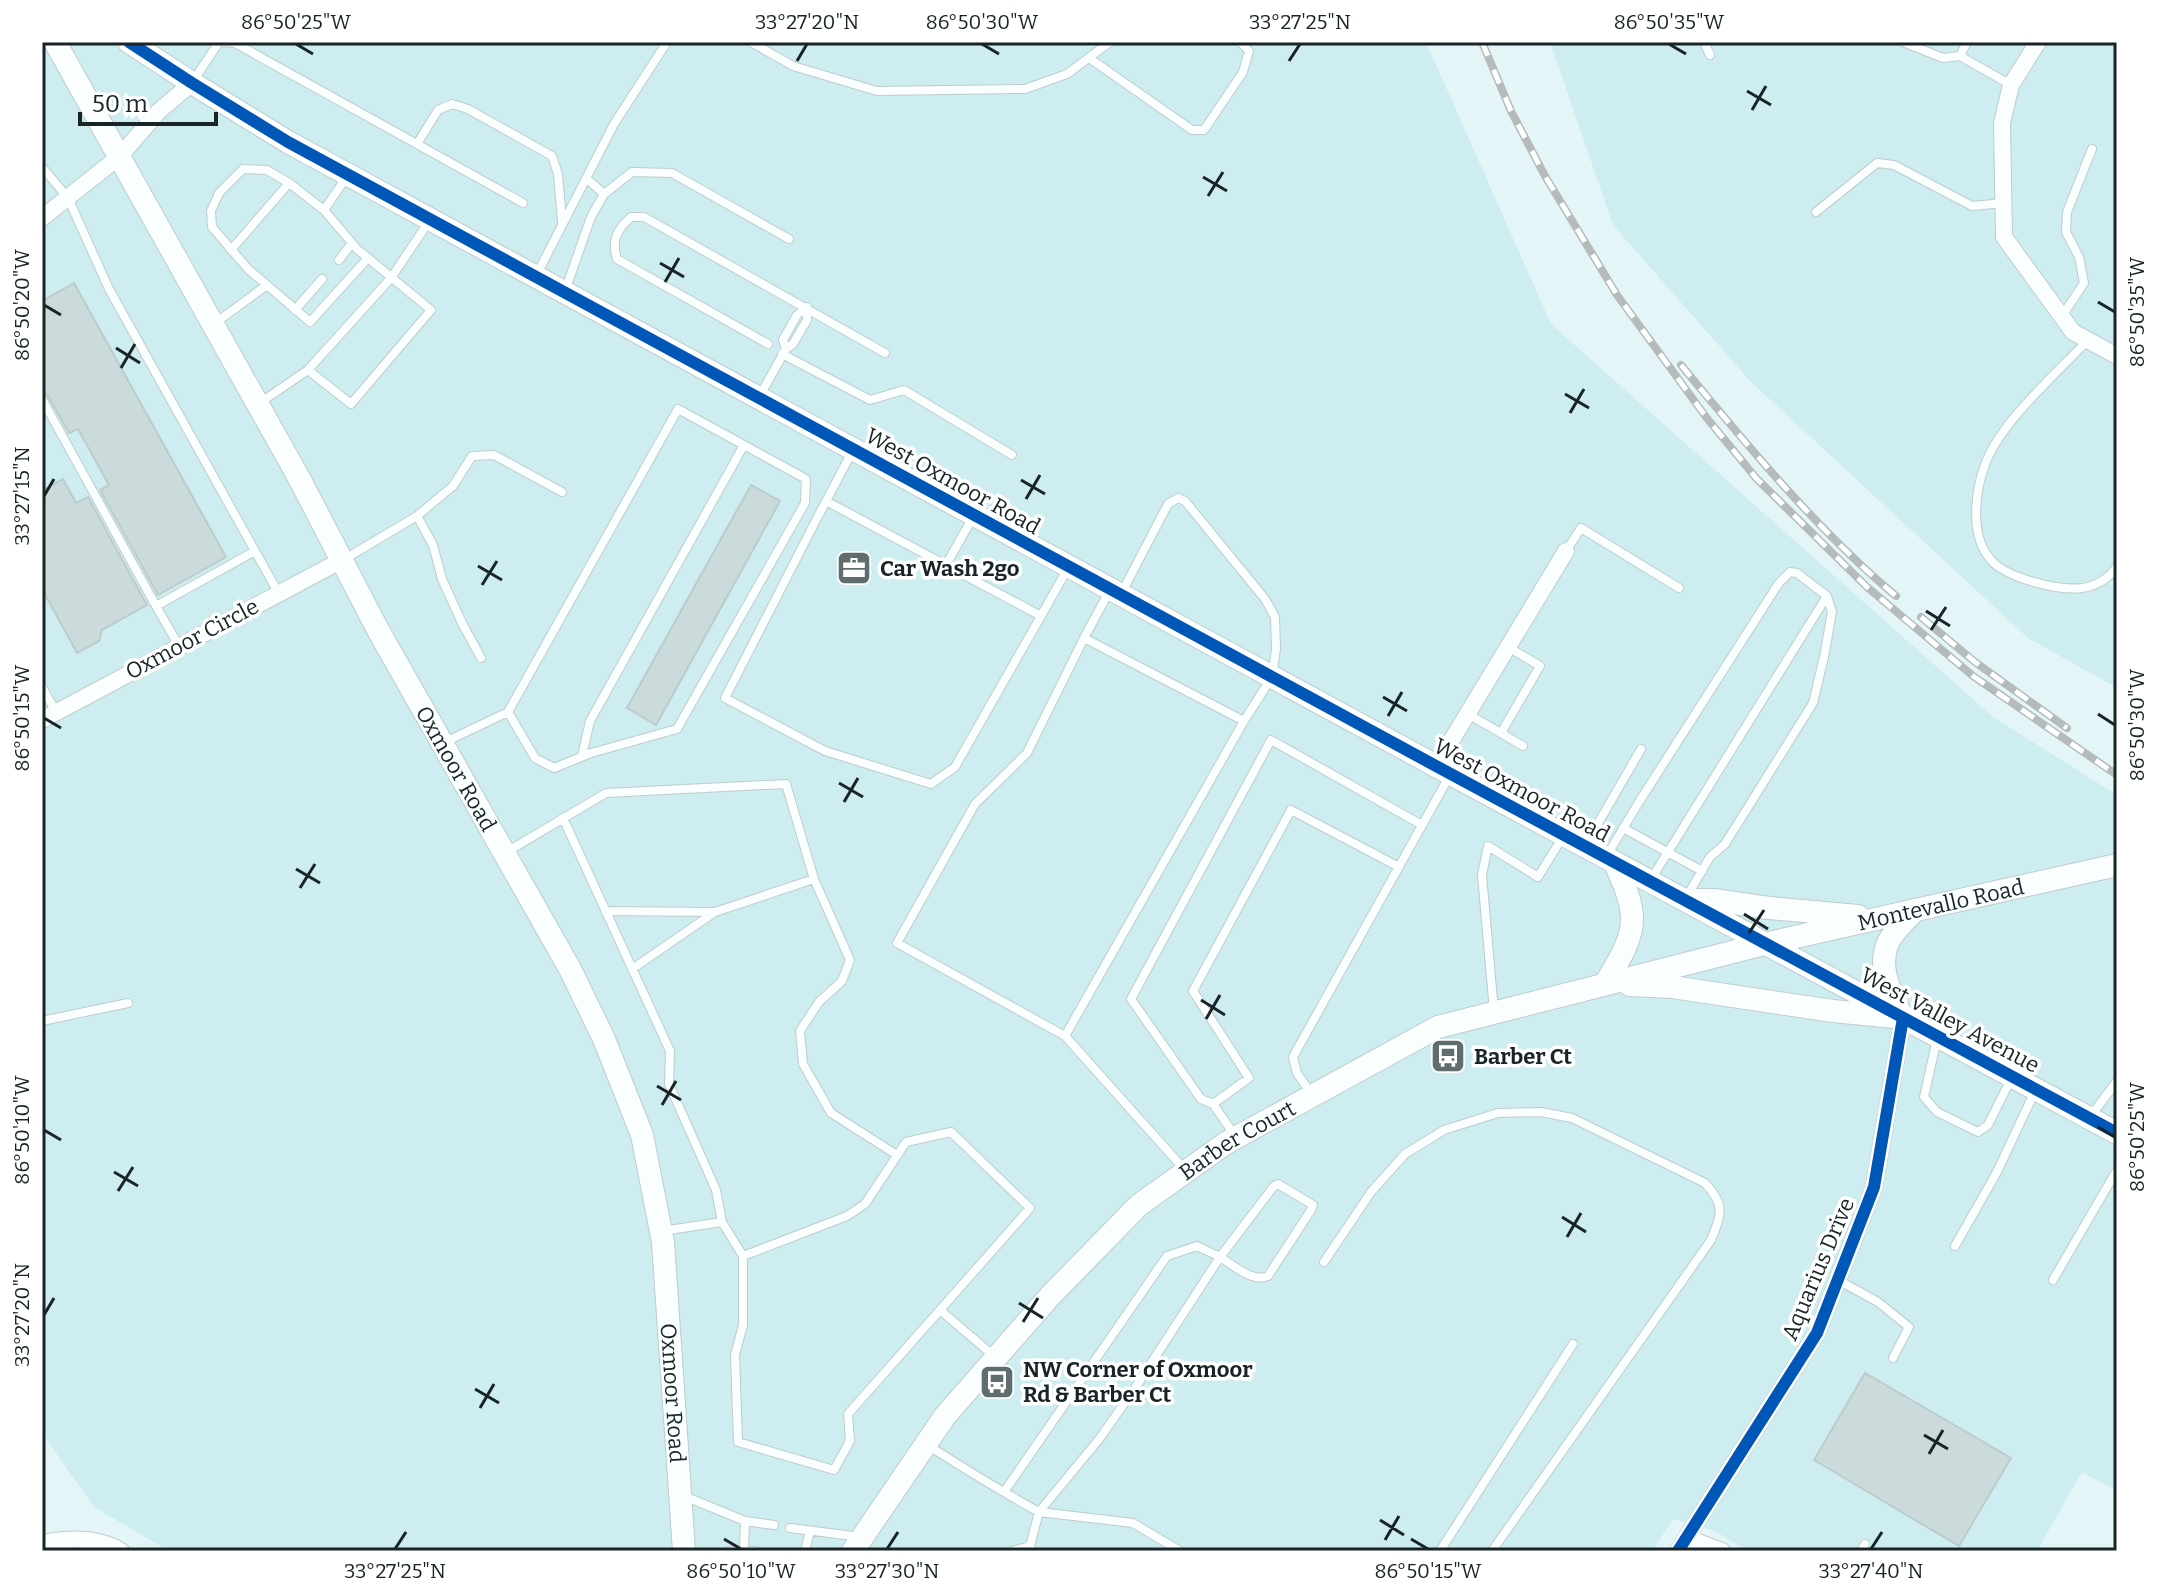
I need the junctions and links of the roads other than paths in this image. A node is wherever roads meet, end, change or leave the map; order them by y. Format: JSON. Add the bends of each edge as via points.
{"nodes":[{"id":1,"x":55,"y":42,"type":"edge"},
{"id":2,"x":129,"y":42,"type":"edge"},
{"id":3,"x":221,"y":42,"type":"edge"},
{"id":4,"x":667,"y":42,"type":"edge"},
{"id":5,"x":751,"y":42,"type":"edge"},
{"id":6,"x":1110,"y":42,"type":"edge"},
{"id":7,"x":1240,"y":42,"type":"edge"},
{"id":8,"x":1704,"y":42,"type":"edge"},
{"id":9,"x":1903,"y":42,"type":"edge"},
{"id":10,"x":1967,"y":42,"type":"edge"},
{"id":11,"x":2038,"y":42,"type":"edge"},
{"id":12,"x":1710,"y":55,"type":"dead end"},
{"id":13,"x":1960,"y":56,"type":"junction"},
{"id":14,"x":1089,"y":58,"type":"junction"},
{"id":15,"x":192,"y":83,"type":"junction"},
{"id":16,"x":2011,"y":85,"type":"junction"},
{"id":17,"x":417,"y":144,"type":"junction"},
{"id":18,"x":2092,"y":149,"type":"dead end"},
{"id":19,"x":120,"y":156,"type":"junction"},
{"id":20,"x":42,"y":167,"type":"edge"},
{"id":21,"x":349,"y":175,"type":"junction"},
{"id":22,"x":586,"y":178,"type":"junction"},
{"id":23,"x":289,"y":183,"type":"junction"},
{"id":24,"x":604,"y":194,"type":"junction"},
{"id":25,"x":68,"y":198,"type":"junction"},
{"id":26,"x":523,"y":203,"type":"dead end"},
{"id":27,"x":2003,"y":203,"type":"junction"},
{"id":28,"x":324,"y":210,"type":"junction"},
{"id":29,"x":1816,"y":212,"type":"dead end"},
{"id":30,"x":42,"y":218,"type":"edge"},
{"id":31,"x":431,"y":219,"type":"junction"},
{"id":32,"x":562,"y":225,"type":"junction"},
{"id":33,"x":789,"y":239,"type":"dead end"},
{"id":34,"x":352,"y":243,"type":"junction"},
{"id":35,"x":231,"y":250,"type":"junction"},
{"id":36,"x":368,"y":258,"type":"junction"},
{"id":37,"x":339,"y":260,"type":"dead end"},
{"id":38,"x":536,"y":276,"type":"junction"},
{"id":39,"x":391,"y":278,"type":"junction"},
{"id":40,"x":322,"y":279,"type":"dead end"},
{"id":41,"x":267,"y":285,"type":"junction"},
{"id":42,"x":565,"y":292,"type":"junction"},
{"id":43,"x":807,"y":307,"type":"junction"},
{"id":44,"x":295,"y":310,"type":"junction"},
{"id":45,"x":2062,"y":317,"type":"junction"},
{"id":46,"x":214,"y":324,"type":"junction"},
{"id":47,"x":2088,"y":340,"type":"junction"},
{"id":48,"x":768,"y":344,"type":"dead end"},
{"id":49,"x":784,"y":352,"type":"junction"},
{"id":50,"x":885,"y":353,"type":"dead end"},
{"id":51,"x":2116,"y":353,"type":"edge"},
{"id":52,"x":308,"y":370,"type":"junction"},
{"id":53,"x":759,"y":398,"type":"junction"},
{"id":54,"x":42,"y":399,"type":"edge"},
{"id":55,"x":258,"y":404,"type":"junction"},
{"id":56,"x":744,"y":445,"type":"junction"},
{"id":57,"x":853,"y":449,"type":"junction"},
{"id":58,"x":1012,"y":455,"type":"dead end"},
{"id":59,"x":562,"y":492,"type":"dead end"},
{"id":60,"x":826,"y":501,"type":"junction"},
{"id":61,"x":974,"y":515,"type":"junction"},
{"id":62,"x":417,"y":516,"type":"junction"},
{"id":63,"x":255,"y":551,"type":"junction"},
{"id":64,"x":1566,"y":551,"type":"joint"},
{"id":65,"x":342,"y":560,"type":"junction"},
{"id":66,"x":946,"y":565,"type":"junction"},
{"id":67,"x":2117,"y":566,"type":"edge"},
{"id":68,"x":1069,"y":567,"type":"junction"},
{"id":69,"x":1679,"y":588,"type":"dead end"},
{"id":70,"x":1116,"y":592,"type":"junction"},
{"id":71,"x":279,"y":594,"type":"junction"},
{"id":72,"x":1827,"y":596,"type":"junction"},
{"id":73,"x":156,"y":606,"type":"junction"},
{"id":74,"x":1041,"y":616,"type":"junction"},
{"id":75,"x":1084,"y":638,"type":"junction"},
{"id":76,"x":179,"y":646,"type":"junction"},
{"id":77,"x":1508,"y":647,"type":"junction"},
{"id":78,"x":481,"y":658,"type":"dead end"},
{"id":79,"x":1272,"y":677,"type":"junction"},
{"id":80,"x":42,"y":687,"type":"edge"},
{"id":81,"x":508,"y":712,"type":"junction"},
{"id":82,"x":1468,"y":714,"type":"junction"},
{"id":83,"x":49,"y":716,"type":"edge"},
{"id":84,"x":1244,"y":721,"type":"junction"},
{"id":85,"x":1501,"y":733,"type":"junction"},
{"id":86,"x":442,"y":744,"type":"junction"},
{"id":87,"x":1523,"y":746,"type":"dead end"},
{"id":88,"x":1641,"y":749,"type":"dead end"},
{"id":89,"x":582,"y":756,"type":"junction"},
{"id":90,"x":1443,"y":770,"type":"junction"},
{"id":91,"x":563,"y":818,"type":"junction"},
{"id":92,"x":1422,"y":825,"type":"junction"},
{"id":93,"x":1623,"y":828,"type":"junction"},
{"id":94,"x":1563,"y":835,"type":"junction"},
{"id":95,"x":1585,"y":847,"type":"junction"},
{"id":96,"x":1668,"y":852,"type":"junction"},
{"id":97,"x":504,"y":854,"type":"junction"},
{"id":98,"x":1610,"y":860,"type":"junction"},
{"id":99,"x":2117,"y":865,"type":"edge"},
{"id":100,"x":1399,"y":867,"type":"junction"},
{"id":101,"x":1702,"y":871,"type":"junction"},
{"id":102,"x":814,"y":879,"type":"junction"},
{"id":103,"x":1649,"y":882,"type":"junction"},
{"id":104,"x":1684,"y":900,"type":"junction"},
{"id":105,"x":1915,"y":910,"type":"junction"},
{"id":106,"x":605,"y":911,"type":"junction"},
{"id":107,"x":715,"y":912,"type":"junction"},
{"id":108,"x":1879,"y":918,"type":"junction"},
{"id":109,"x":1764,"y":944,"type":"junction"},
{"id":110,"x":632,"y":969,"type":"junction"},
{"id":111,"x":1605,"y":984,"type":"junction"},
{"id":112,"x":128,"y":1003,"type":"dead end"},
{"id":113,"x":1494,"y":1013,"type":"junction"},
{"id":114,"x":1903,"y":1018,"type":"junction"},
{"id":115,"x":42,"y":1021,"type":"edge"},
{"id":116,"x":1065,"y":1036,"type":"junction"},
{"id":117,"x":1938,"y":1036,"type":"junction"},
{"id":118,"x":2013,"y":1076,"type":"junction"},
{"id":119,"x":2117,"y":1081,"type":"edge"},
{"id":120,"x":2036,"y":1089,"type":"junction"},
{"id":121,"x":1313,"y":1096,"type":"junction"},
{"id":122,"x":1213,"y":1104,"type":"junction"},
{"id":123,"x":2090,"y":1117,"type":"junction"},
{"id":124,"x":2117,"y":1133,"type":"edge"},
{"id":125,"x":1237,"y":1137,"type":"junction"},
{"id":126,"x":897,"y":1155,"type":"junction"},
{"id":127,"x":2117,"y":1170,"type":"edge"},
{"id":128,"x":1186,"y":1172,"type":"junction"},
{"id":129,"x":722,"y":1222,"type":"junction"},
{"id":130,"x":661,"y":1231,"type":"junction"},
{"id":131,"x":1955,"y":1246,"type":"dead end"},
{"id":132,"x":743,"y":1256,"type":"junction"},
{"id":133,"x":1220,"y":1257,"type":"junction"},
{"id":134,"x":1324,"y":1262,"type":"dead end"},
{"id":135,"x":1838,"y":1280,"type":"junction"},
{"id":136,"x":2053,"y":1280,"type":"dead end"},
{"id":137,"x":940,"y":1310,"type":"junction"},
{"id":138,"x":1573,"y":1344,"type":"dead end"},
{"id":139,"x":996,"y":1358,"type":"junction"},
{"id":140,"x":1893,"y":1358,"type":"dead end"},
{"id":141,"x":926,"y":1444,"type":"junction"},
{"id":142,"x":1004,"y":1492,"type":"junction"},
{"id":143,"x":681,"y":1494,"type":"junction"},
{"id":144,"x":1039,"y":1512,"type":"junction"},
{"id":145,"x":745,"y":1521,"type":"junction"},
{"id":146,"x":774,"y":1525,"type":"dead end"},
{"id":147,"x":790,"y":1528,"type":"dead end"},
{"id":148,"x":810,"y":1531,"type":"junction"},
{"id":149,"x":42,"y":1543,"type":"edge"},
{"id":150,"x":857,"y":1544,"type":"edge"},
{"id":151,"x":1682,"y":1544,"type":"edge"},
{"id":152,"x":1032,"y":1548,"type":"edge"},
{"id":153,"x":744,"y":1550,"type":"edge"},
{"id":154,"x":121,"y":1551,"type":"edge"},
{"id":155,"x":684,"y":1551,"type":"edge"},
{"id":156,"x":728,"y":1551,"type":"edge"},
{"id":157,"x":756,"y":1551,"type":"edge"},
{"id":158,"x":805,"y":1551,"type":"edge"},
{"id":159,"x":1012,"y":1551,"type":"edge"},
{"id":160,"x":1180,"y":1551,"type":"edge"},
{"id":161,"x":1440,"y":1551,"type":"edge"},
{"id":162,"x":1492,"y":1551,"type":"edge"},
{"id":163,"x":1722,"y":1551,"type":"edge"}],
"edges":[{"from":1,"to":19,"type":"main road","name":"Oxmoor Road"},
{"from":2,"to":15,"type":"main road","name":"West Oxmoor Road"},
{"from":3,"to":15,"type":"lane"},
{"from":3,"to":17,"type":"lane","via":[[235,43]]},
{"from":4,"to":22,"type":"lane"},
{"from":5,"to":14,"type":"lane","via":[[793,66],[877,91],[1025,89],[1067,74]]},
{"from":6,"to":14,"type":"lane"},
{"from":7,"to":14,"type":"lane","via":[[1249,51],[1243,72],[1204,130],[1192,130]]},
{"from":8,"to":12,"type":"lane"},
{"from":9,"to":13,"type":"lane","via":[[1943,58]]},
{"from":10,"to":13,"type":"lane"},
{"from":11,"to":16,"type":"street"},
{"from":13,"to":16,"type":"lane"},
{"from":15,"to":19,"type":"street"},
{"from":15,"to":21,"type":"main road","name":"West Oxmoor Road"},
{"from":16,"to":27,"type":"street","via":[[2002,123]]},
{"from":17,"to":26,"type":"lane"},
{"from":17,"to":32,"type":"lane","via":[[438,110],[452,104],[468,109],[552,156]]},
{"from":18,"to":45,"type":"lane","via":[[2067,212],[2066,232],[2084,283]]},
{"from":19,"to":25,"type":"street"},
{"from":19,"to":46,"type":"main road","name":"Oxmoor Road"},
{"from":20,"to":25,"type":"lane"},
{"from":21,"to":28,"type":"lane"},
{"from":21,"to":31,"type":"main road","name":"West Oxmoor Road"},
{"from":22,"to":24,"type":"lane"},
{"from":22,"to":32,"type":"lane"},
{"from":23,"to":28,"type":"lane"},
{"from":23,"to":35,"type":"lane"},
{"from":23,"to":35,"type":"lane","via":[[267,170],[243,169],[219,193],[211,211],[212,227]]},
{"from":24,"to":33,"type":"lane","via":[[632,172],[672,173]]},
{"from":24,"to":42,"type":"lane"},
{"from":25,"to":30,"type":"street"},
{"from":25,"to":63,"type":"lane","via":[[109,289]]},
{"from":27,"to":29,"type":"lane","via":[[1972,206],[1894,165],[1877,163]]},
{"from":27,"to":45,"type":"street","via":[[2004,237]]},
{"from":28,"to":34,"type":"lane"},
{"from":31,"to":38,"type":"main road","name":"West Oxmoor Road"},
{"from":31,"to":39,"type":"lane"},
{"from":32,"to":38,"type":"lane"},
{"from":34,"to":36,"type":"lane"},
{"from":34,"to":37,"type":"lane"},
{"from":35,"to":41,"type":"lane"},
{"from":36,"to":39,"type":"lane"},
{"from":36,"to":44,"type":"lane","via":[[310,322]]},
{"from":38,"to":42,"type":"main road","name":"West Oxmoor Road"},
{"from":39,"to":52,"type":"lane"},
{"from":39,"to":52,"type":"lane","via":[[431,310],[351,404]]},
{"from":40,"to":44,"type":"lane"},
{"from":41,"to":44,"type":"lane"},
{"from":41,"to":46,"type":"lane"},
{"from":42,"to":53,"type":"main road","name":"West Oxmoor Road"},
{"from":43,"to":48,"type":"lane","via":[[644,217],[631,217],[617,229],[617,259]]},
{"from":43,"to":49,"type":"lane","via":[[807,320]]},
{"from":43,"to":50,"type":"lane"},
{"from":45,"to":47,"type":"street"},
{"from":46,"to":55,"type":"main road","name":"Oxmoor Road"},
{"from":47,"to":51,"type":"street"},
{"from":47,"to":67,"type":"lane","via":[[2005,428],[1987,459],[1976,512],[1980,543],[2000,570],[2081,588],[2098,583]]},
{"from":49,"to":53,"type":"lane"},
{"from":49,"to":58,"type":"lane","via":[[870,400],[904,390]]},
{"from":52,"to":55,"type":"lane"},
{"from":53,"to":57,"type":"main road","name":"West Oxmoor Road"},
{"from":54,"to":73,"type":"lane"},
{"from":55,"to":65,"type":"main road","name":"Oxmoor Road"},
{"from":56,"to":81,"type":"lane","via":[[678,409]]},
{"from":56,"to":89,"type":"lane","via":[[590,721]]},
{"from":56,"to":89,"type":"lane","via":[[806,479],[805,503],[677,729]]},
{"from":57,"to":60,"type":"lane"},
{"from":57,"to":61,"type":"main road","name":"West Oxmoor Road"},
{"from":59,"to":62,"type":"lane","via":[[494,455],[472,456],[453,486]]},
{"from":60,"to":66,"type":"lane"},
{"from":60,"to":74,"type":"lane","via":[[725,698],[775,725],[825,751],[931,784],[955,767]]},
{"from":61,"to":66,"type":"lane"},
{"from":61,"to":68,"type":"main road","name":"West Oxmoor Road"},
{"from":62,"to":65,"type":"lane"},
{"from":62,"to":78,"type":"lane"},
{"from":63,"to":71,"type":"lane"},
{"from":63,"to":73,"type":"lane"},
{"from":64,"to":69,"type":"lane","via":[[1581,528]]},
{"from":64,"to":77,"type":"street"},
{"from":65,"to":71,"type":"street","name":"Oxmoor Circle"},
{"from":65,"to":86,"type":"main road","name":"Oxmoor Road"},
{"from":66,"to":74,"type":"lane"},
{"from":68,"to":70,"type":"main road","name":"West Oxmoor Road"},
{"from":68,"to":74,"type":"lane"},
{"from":70,"to":75,"type":"lane"},
{"from":70,"to":79,"type":"main road","name":"West Oxmoor Road"},
{"from":70,"to":79,"type":"lane","via":[[1168,504],[1178,498],[1185,501],[1275,617]]},
{"from":71,"to":76,"type":"street","name":"Oxmoor Circle"},
{"from":72,"to":93,"type":"lane","via":[[1797,573],[1786,574]]},
{"from":72,"to":96,"type":"lane"},
{"from":72,"to":101,"type":"lane","via":[[1832,612],[1813,703],[1725,844]]},
{"from":73,"to":76,"type":"lane"},
{"from":75,"to":84,"type":"lane"},
{"from":75,"to":116,"type":"lane","via":[[1027,753],[975,804],[897,943]]},
{"from":76,"to":83,"type":"street","name":"Oxmoor Circle"},
{"from":77,"to":82,"type":"street"},
{"from":77,"to":85,"type":"lane","via":[[1540,666]]},
{"from":79,"to":84,"type":"lane"},
{"from":79,"to":90,"type":"main road","name":"West Oxmoor Road"},
{"from":80,"to":83,"type":"lane"},
{"from":81,"to":86,"type":"lane"},
{"from":81,"to":89,"type":"lane","via":[[535,758],[554,768]]},
{"from":82,"to":85,"type":"lane"},
{"from":82,"to":90,"type":"street"},
{"from":84,"to":116,"type":"lane"},
{"from":85,"to":87,"type":"lane"},
{"from":86,"to":97,"type":"main road","name":"Oxmoor Road"},
{"from":88,"to":95,"type":"lane"},
{"from":90,"to":92,"type":"lane"},
{"from":90,"to":94,"type":"main road","name":"West Oxmoor Road"},
{"from":91,"to":97,"type":"lane"},
{"from":91,"to":102,"type":"lane","via":[[606,793],[786,784]]},
{"from":91,"to":106,"type":"lane"},
{"from":92,"to":100,"type":"lane"},
{"from":92,"to":122,"type":"lane","via":[[1271,740],[1131,999],[1201,1099]]},
{"from":93,"to":96,"type":"lane"},
{"from":93,"to":98,"type":"lane"},
{"from":94,"to":95,"type":"main road","name":"West Oxmoor Road"},
{"from":94,"to":113,"type":"lane","via":[[1538,877],[1488,846],[1482,875]]},
{"from":95,"to":98,"type":"main road","name":"West Oxmoor Road"},
{"from":96,"to":101,"type":"lane"},
{"from":96,"to":103,"type":"lane"},
{"from":97,"to":130,"type":"main road","name":"Oxmoor Road","via":[[604,1039],[642,1135]]},
{"from":98,"to":103,"type":"main road","name":"West Oxmoor Road"},
{"from":98,"to":111,"type":"main road","via":[[1627,891],[1632,919],[1627,943]]},
{"from":99,"to":105,"type":"main road","name":"Montevallo Road"},
{"from":100,"to":121,"type":"lane","via":[[1293,1057]]},
{"from":100,"to":122,"type":"lane","via":[[1291,810],[1193,991],[1249,1078]]},
{"from":101,"to":104,"type":"lane"},
{"from":102,"to":107,"type":"lane"},
{"from":102,"to":126,"type":"lane","via":[[850,960],[842,981],[819,1002],[800,1031],[803,1064],[831,1113]]},
{"from":103,"to":104,"type":"main road","name":"West Oxmoor Road"},
{"from":104,"to":108,"type":"main road"},
{"from":104,"to":109,"type":"main road","name":"West Oxmoor Road"},
{"from":105,"to":108,"type":"main road","name":"Montevallo Road"},
{"from":105,"to":114,"type":"main road","via":[[1894,933],[1886,955],[1892,999]]},
{"from":106,"to":107,"type":"lane"},
{"from":106,"to":110,"type":"lane"},
{"from":107,"to":110,"type":"lane"},
{"from":108,"to":109,"type":"main road","name":"Montevallo Road"},
{"from":109,"to":111,"type":"main road","name":"Barber Court"},
{"from":109,"to":114,"type":"main road","name":"West Valley Avenue"},
{"from":110,"to":129,"type":"lane","via":[[670,1051],[669,1084],[716,1190]]},
{"from":111,"to":113,"type":"main road","name":"Barber Court"},
{"from":111,"to":114,"type":"main road","via":[[1672,987]]},
{"from":112,"to":115,"type":"lane"},
{"from":113,"to":121,"type":"main road","name":"Barber Court","via":[[1438,1027]]},
{"from":114,"to":117,"type":"main road","name":"West Valley Avenue"},
{"from":114,"to":135,"type":"street","name":"Aquarius Drive","via":[[1874,1187]]},
{"from":116,"to":128,"type":"lane"},
{"from":117,"to":118,"type":"main road","name":"West Valley Avenue"},
{"from":117,"to":118,"type":"lane","via":[[1924,1097],[1937,1112],[1978,1132],[1988,1125]]},
{"from":118,"to":120,"type":"main road","name":"West Valley Avenue"},
{"from":119,"to":123,"type":"lane"},
{"from":120,"to":123,"type":"main road","name":"West Valley Avenue"},
{"from":120,"to":131,"type":"lane"},
{"from":121,"to":125,"type":"main road","name":"Barber Court"},
{"from":122,"to":125,"type":"lane"},
{"from":123,"to":124,"type":"main road","name":"West Valley Avenue"},
{"from":125,"to":128,"type":"main road","name":"Barber Court"},
{"from":126,"to":132,"type":"lane","via":[[865,1204],[847,1216]]},
{"from":126,"to":137,"type":"lane","via":[[906,1142],[951,1132],[1030,1208]]},
{"from":127,"to":136,"type":"lane"},
{"from":128,"to":139,"type":"main road","name":"Barber Court","via":[[1139,1205]]},
{"from":129,"to":130,"type":"lane"},
{"from":129,"to":132,"type":"lane"},
{"from":130,"to":143,"type":"main road","name":"Oxmoor Road"},
{"from":132,"to":137,"type":"lane","via":[[743,1325],[735,1355],[738,1442],[834,1470],[850,1441],[848,1414]]},
{"from":133,"to":133,"type":"lane","via":[[1255,1277],[1268,1276],[1313,1205],[1274,1186]]},
{"from":133,"to":142,"type":"lane","via":[[1197,1246],[1167,1256]]},
{"from":133,"to":144,"type":"lane","via":[[1100,1438]]},
{"from":134,"to":162,"type":"lane","via":[[1371,1192],[1405,1154],[1444,1130],[1498,1113],[1572,1118],[1705,1183],[1718,1197],[1721,1215],[1711,1240]]},
{"from":135,"to":140,"type":"lane","via":[[1909,1327]]},
{"from":135,"to":151,"type":"street","name":"Aquarius Drive","via":[[1817,1333]]},
{"from":137,"to":139,"type":"lane"},
{"from":138,"to":161,"type":"lane"},
{"from":139,"to":141,"type":"main road","name":"Barber Court"},
{"from":141,"to":142,"type":"lane"},
{"from":141,"to":150,"type":"main road","name":"Barber Court"},
{"from":142,"to":144,"type":"lane"},
{"from":143,"to":145,"type":"lane"},
{"from":143,"to":155,"type":"main road","name":"Oxmoor Road"},
{"from":144,"to":152,"type":"lane"},
{"from":144,"to":160,"type":"lane","via":[[1133,1523]]},
{"from":145,"to":146,"type":"lane"},
{"from":145,"to":153,"type":"lane"},
{"from":147,"to":148,"type":"lane"},
{"from":148,"to":150,"type":"lane"},
{"from":148,"to":158,"type":"lane"},
{"from":149,"to":154,"type":"street","via":[[66,1538],[109,1544]]},
{"from":151,"to":163,"type":"street"},
{"from":152,"to":159,"type":"lane"},
{"from":153,"to":156,"type":"lane"},
{"from":153,"to":157,"type":"lane"}]}
